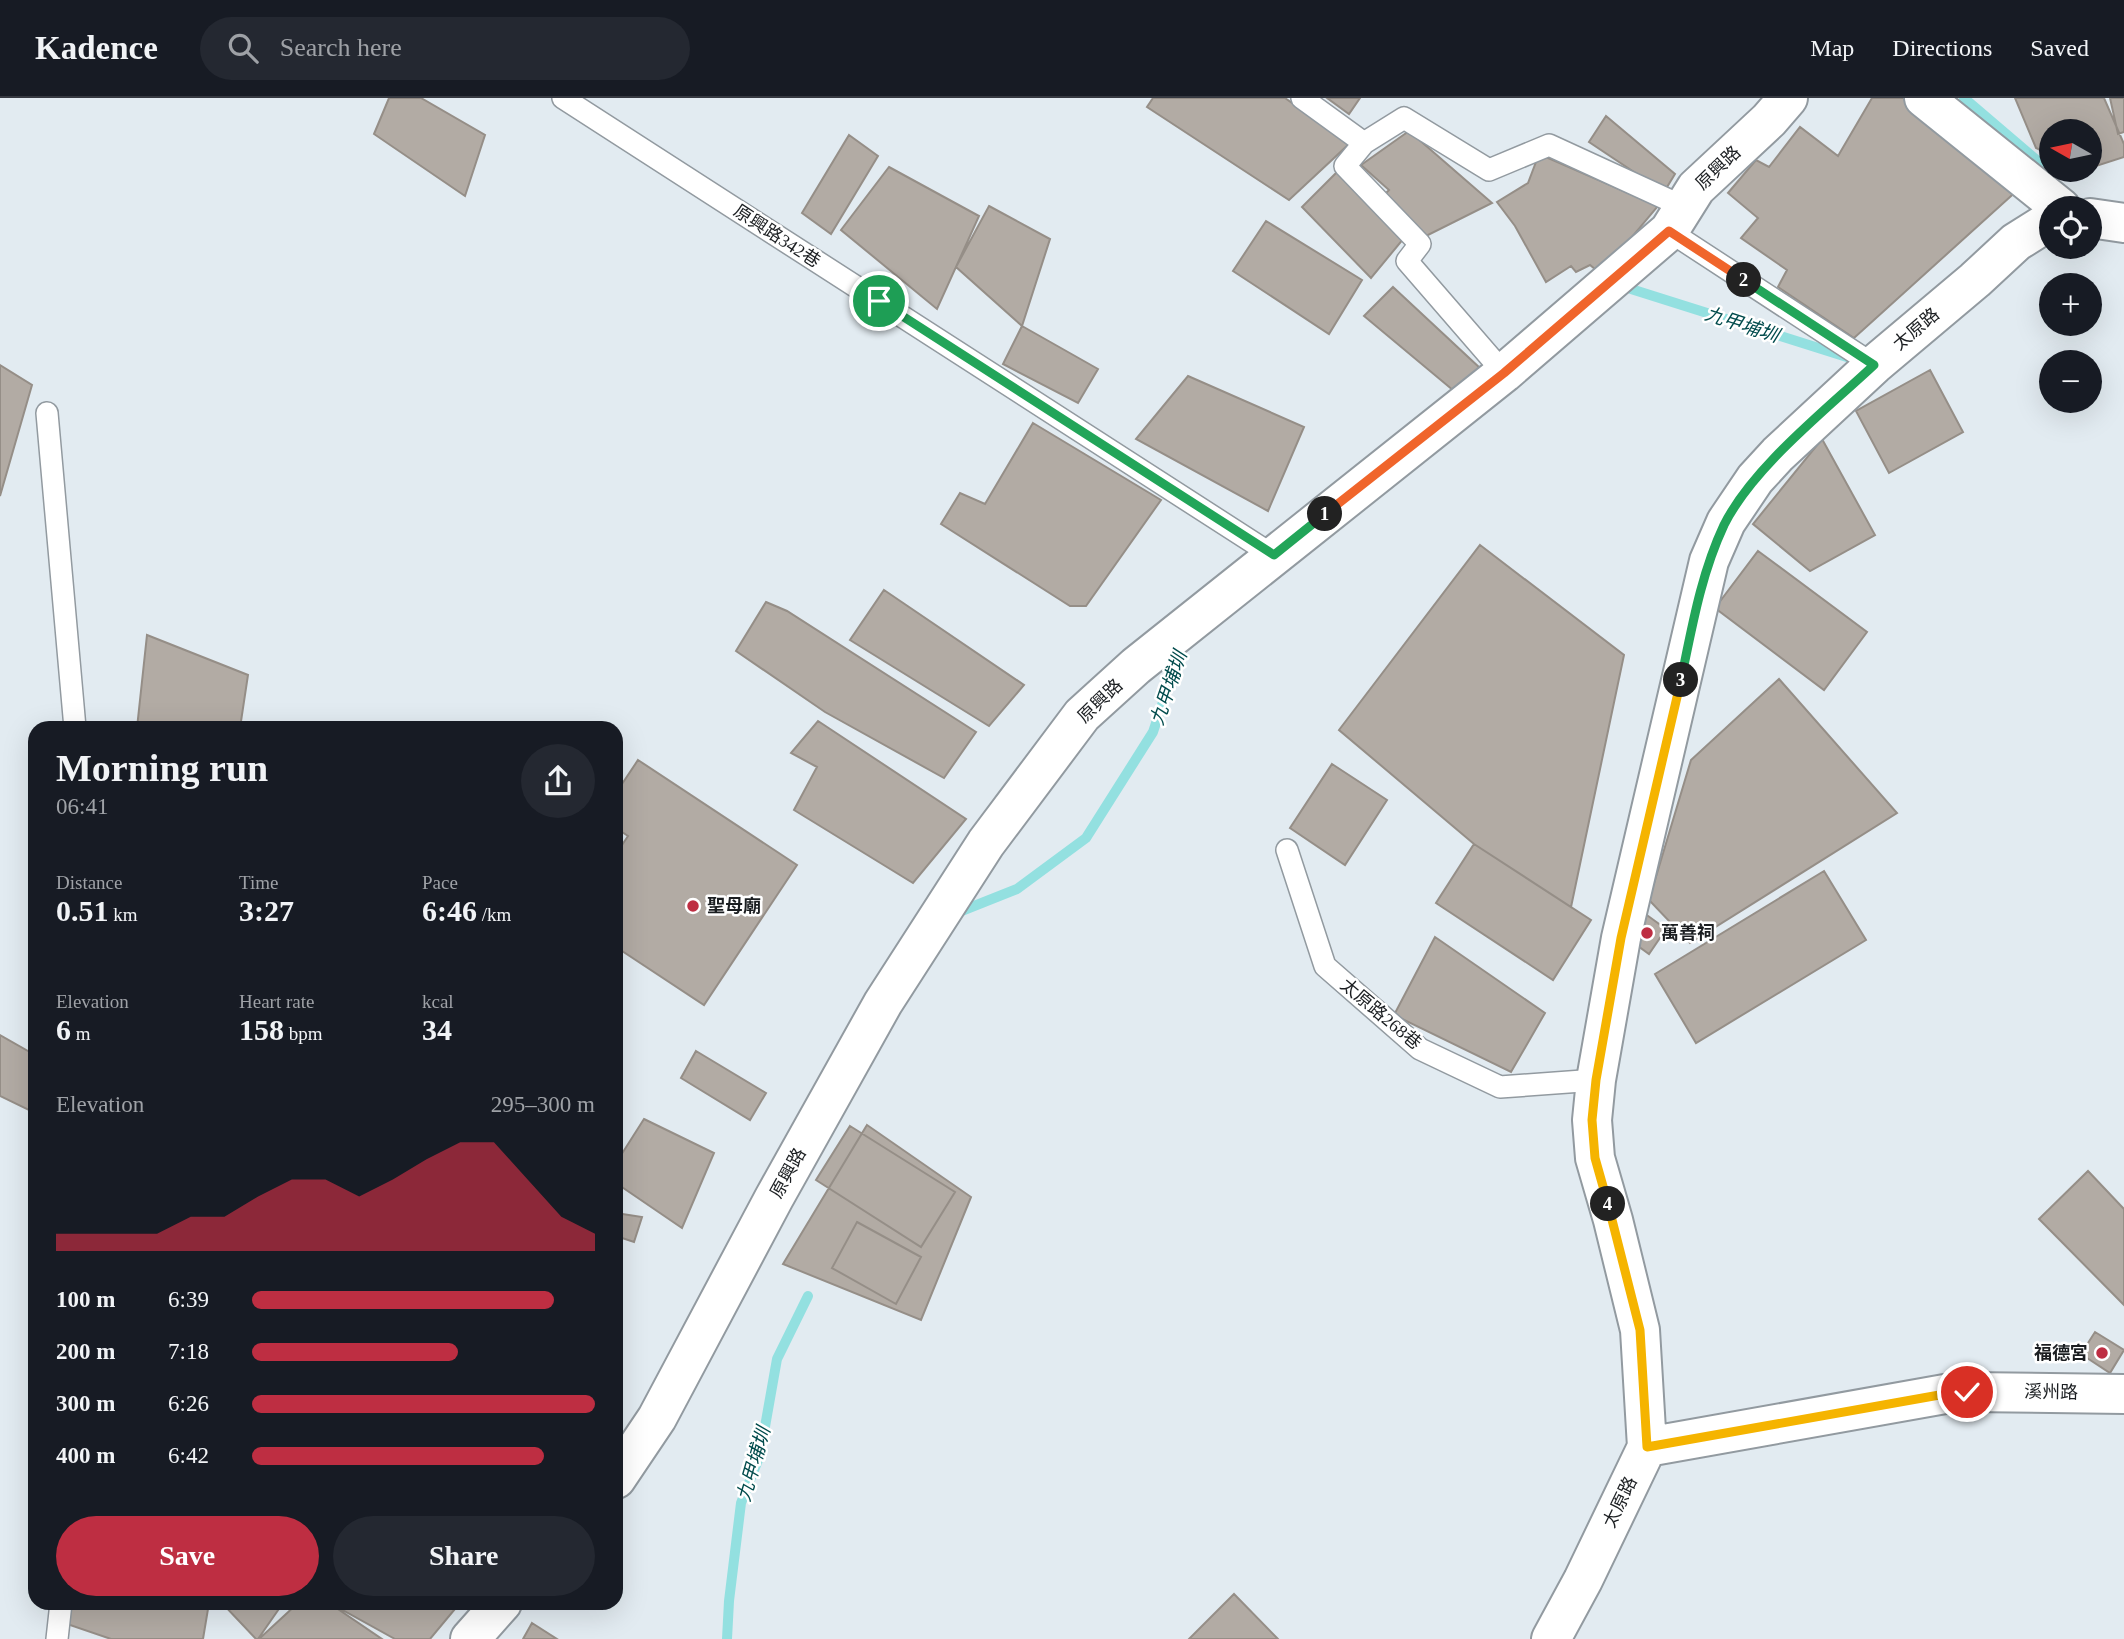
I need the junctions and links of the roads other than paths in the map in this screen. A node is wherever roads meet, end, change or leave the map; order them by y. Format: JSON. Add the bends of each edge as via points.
{"nodes":[{"id":1,"x":563,"y":98,"type":"edge"},
{"id":2,"x":1302,"y":98,"type":"edge"},
{"id":3,"x":1788,"y":98,"type":"edge"},
{"id":4,"x":1924,"y":98,"type":"edge"},
{"id":5,"x":1364,"y":143,"type":"junction"},
{"id":6,"x":2046,"y":196,"type":"edge"},
{"id":7,"x":1677,"y":219,"type":"junction"},
{"id":8,"x":2102,"y":220,"type":"edge"},
{"id":9,"x":2124,"y":223,"type":"edge"},
{"id":10,"x":2039,"y":228,"type":"edge"},
{"id":11,"x":1874,"y":365,"type":"junction"},
{"id":12,"x":1504,"y":373,"type":"junction"},
{"id":13,"x":47,"y":413,"type":"dead end"},
{"id":14,"x":1274,"y":555,"type":"junction"},
{"id":15,"x":74,"y":721,"type":"edge"},
{"id":16,"x":1287,"y":850,"type":"dead end"},
{"id":17,"x":1596,"y":1080,"type":"junction"},
{"id":18,"x":2124,"y":1394,"type":"edge"},
{"id":19,"x":1647,"y":1447,"type":"junction"},
{"id":20,"x":623,"y":1466,"type":"edge"},
{"id":21,"x":60,"y":1610,"type":"edge"},
{"id":22,"x":496,"y":1610,"type":"edge"},
{"id":23,"x":57,"y":1639,"type":"edge"},
{"id":24,"x":470,"y":1639,"type":"edge"},
{"id":25,"x":1551,"y":1639,"type":"edge"}],
"edges":[{"from":1,"to":14,"type":"lane","name":"原興路342巷"},
{"from":2,"to":5,"type":"lane"},
{"from":3,"to":7,"type":"street","name":"原興路","via":[[1696,188]]},
{"from":4,"to":6,"type":"street"},
{"from":5,"to":7,"type":"lane","via":[[1405,118],[1489,170],[1549,145]]},
{"from":5,"to":12,"type":"lane","via":[[1345,166],[1420,244],[1407,261]]},
{"from":7,"to":11,"type":"lane"},
{"from":7,"to":12,"type":"street","name":"原興路"},
{"from":8,"to":9,"type":"street"},
{"from":10,"to":11,"type":"street","name":"太原路","via":[[2016,242]]},
{"from":11,"to":17,"type":"street","name":"太原路","via":[[1755,479],[1726,522],[1709,561],[1621,938]]},
{"from":12,"to":14,"type":"street","name":"原興路"},
{"from":13,"to":15,"type":"lane"},
{"from":14,"to":20,"type":"street","name":"原興路","via":[[1082,715],[986,843],[883,1003],[657,1418]]},
{"from":16,"to":17,"type":"lane","name":"太原路268巷","via":[[1325,966],[1420,1049],[1500,1087]]},
{"from":17,"to":19,"type":"street","name":"太原路","via":[[1595,1158],[1640,1330]]},
{"from":18,"to":19,"type":"street","name":"溪州路","via":[[1945,1394]]},
{"from":19,"to":25,"type":"street","name":"太原路"},
{"from":21,"to":23,"type":"lane"},
{"from":22,"to":24,"type":"street"}]}
